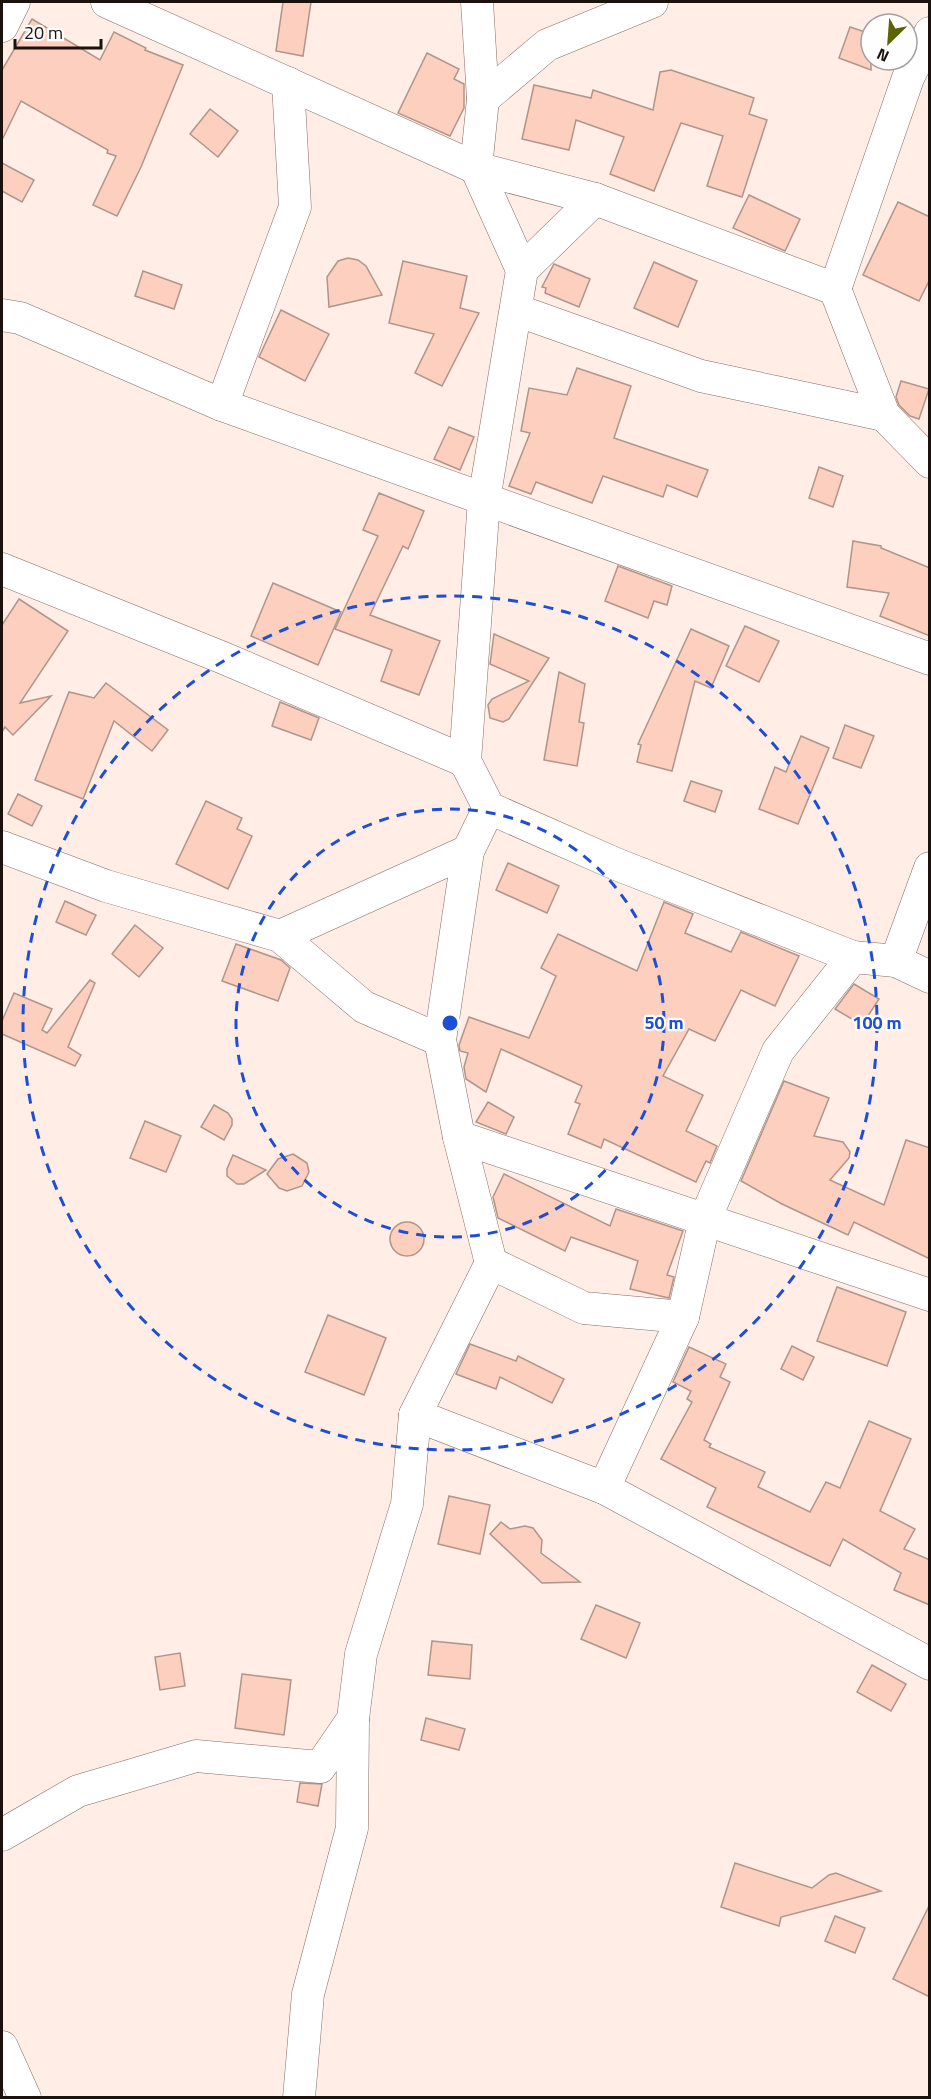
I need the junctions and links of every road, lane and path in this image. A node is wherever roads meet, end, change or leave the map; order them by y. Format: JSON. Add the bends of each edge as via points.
{"nodes":[{"id":1,"x":14,"y":2,"type":"edge"},
{"id":2,"x":109,"y":2,"type":"edge"},
{"id":3,"x":477,"y":2,"type":"edge"},
{"id":4,"x":652,"y":2,"type":"edge"},
{"id":5,"x":2,"y":26,"type":"edge"},
{"id":6,"x":930,"y":33,"type":"edge"},
{"id":7,"x":288,"y":83,"type":"junction"},
{"id":8,"x":483,"y":99,"type":"junction"},
{"id":9,"x":476,"y":168,"type":"junction"},
{"id":10,"x":596,"y":199,"type":"junction"},
{"id":11,"x":522,"y":270,"type":"junction"},
{"id":12,"x":835,"y":289,"type":"junction"},
{"id":13,"x":516,"y":310,"type":"junction"},
{"id":14,"x":2,"y":315,"type":"edge"},
{"id":15,"x":222,"y":405,"type":"junction"},
{"id":16,"x":884,"y":415,"type":"junction"},
{"id":17,"x":930,"y":462,"type":"edge"},
{"id":18,"x":484,"y":500,"type":"junction"},
{"id":19,"x":2,"y":568,"type":"edge"},
{"id":20,"x":930,"y":659,"type":"edge"},
{"id":21,"x":465,"y":761,"type":"junction"},
{"id":22,"x":489,"y":808,"type":"junction"},
{"id":23,"x":2,"y":847,"type":"edge"},
{"id":24,"x":468,"y":851,"type":"junction"},
{"id":25,"x":930,"y":868,"type":"edge"},
{"id":26,"x":280,"y":936,"type":"junction"},
{"id":27,"x":853,"y":957,"type":"junction"},
{"id":28,"x":896,"y":961,"type":"junction"},
{"id":29,"x":930,"y":977,"type":"edge"},
{"id":30,"x":440,"y":1040,"type":"junction"},
{"id":31,"x":459,"y":1137,"type":"junction"},
{"id":32,"x":705,"y":1219,"type":"junction"},
{"id":33,"x":491,"y":1263,"type":"junction"},
{"id":34,"x":930,"y":1295,"type":"edge"},
{"id":35,"x":683,"y":1317,"type":"junction"},
{"id":36,"x":415,"y":1414,"type":"junction"},
{"id":37,"x":604,"y":1488,"type":"junction"},
{"id":38,"x":930,"y":1664,"type":"edge"},
{"id":39,"x":353,"y":1719,"type":"junction"},
{"id":40,"x":2,"y":1835,"type":"edge"},
{"id":41,"x":2,"y":2047,"type":"edge"},
{"id":42,"x":25,"y":2097,"type":"edge"},
{"id":43,"x":298,"y":2097,"type":"edge"}],
"edges":[{"from":1,"to":5,"type":"street"},
{"from":2,"to":7,"type":"street"},
{"from":3,"to":8,"type":"street"},
{"from":4,"to":8,"type":"street","via":[[547,45]]},
{"from":6,"to":12,"type":"street","via":[[908,78]]},
{"from":7,"to":9,"type":"street"},
{"from":7,"to":15,"type":"street","via":[[295,207]]},
{"from":8,"to":9,"type":"street"},
{"from":9,"to":10,"type":"street"},
{"from":9,"to":11,"type":"street"},
{"from":10,"to":11,"type":"street"},
{"from":10,"to":12,"type":"street"},
{"from":11,"to":13,"type":"street"},
{"from":12,"to":16,"type":"street"},
{"from":13,"to":16,"type":"street","via":[[700,376]]},
{"from":13,"to":18,"type":"street"},
{"from":14,"to":15,"type":"street","via":[[20,318]]},
{"from":15,"to":18,"type":"street"},
{"from":16,"to":17,"type":"street"},
{"from":18,"to":20,"type":"street"},
{"from":18,"to":21,"type":"street"},
{"from":19,"to":21,"type":"street"},
{"from":21,"to":22,"type":"street"},
{"from":22,"to":24,"type":"street"},
{"from":22,"to":27,"type":"street","via":[[616,864]]},
{"from":23,"to":26,"type":"street","via":[[106,886]]},
{"from":24,"to":26,"type":"street"},
{"from":24,"to":30,"type":"street"},
{"from":25,"to":28,"type":"street"},
{"from":26,"to":30,"type":"street","via":[[364,1007]]},
{"from":27,"to":28,"type":"street"},
{"from":27,"to":32,"type":"street","via":[[778,1051]]},
{"from":28,"to":29,"type":"street"},
{"from":30,"to":31,"type":"street"},
{"from":31,"to":32,"type":"street"},
{"from":31,"to":33,"type":"street"},
{"from":32,"to":34,"type":"street"},
{"from":32,"to":35,"type":"street"},
{"from":33,"to":35,"type":"street","via":[[584,1308]]},
{"from":33,"to":36,"type":"street"},
{"from":35,"to":37,"type":"street"},
{"from":36,"to":37,"type":"street"},
{"from":36,"to":39,"type":"street","via":[[407,1504],[361,1654]]},
{"from":37,"to":38,"type":"street"},
{"from":39,"to":40,"type":"street","via":[[320,1767],[196,1756],[78,1791]]},
{"from":39,"to":43,"type":"street","via":[[352,1828],[308,1994]]},
{"from":41,"to":42,"type":"street"}]}
